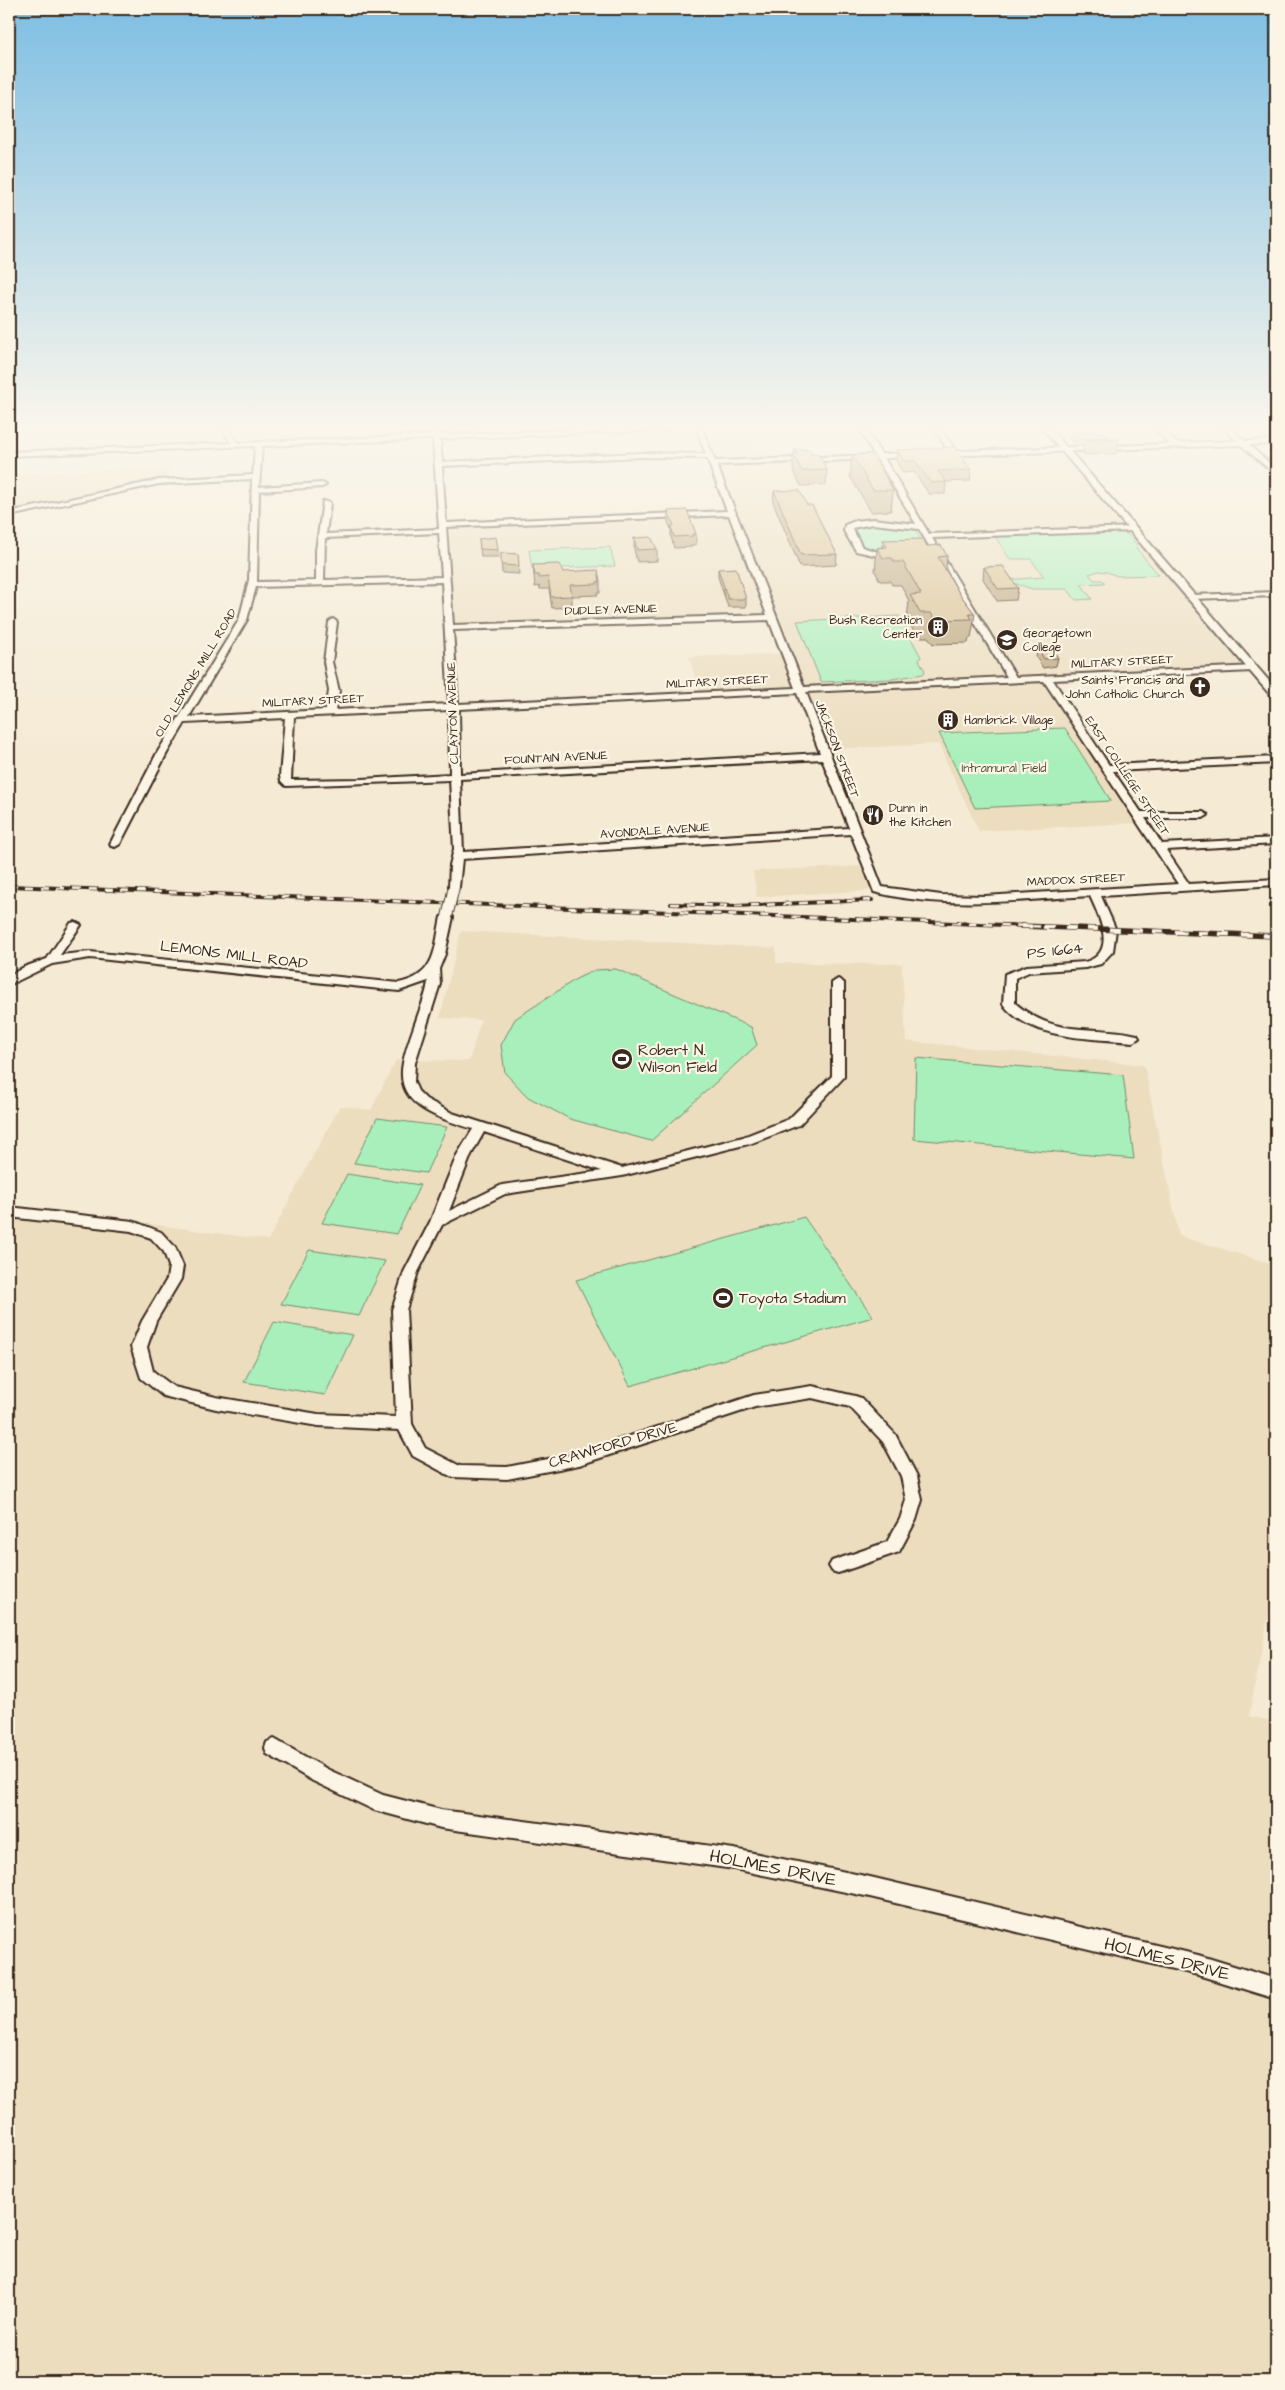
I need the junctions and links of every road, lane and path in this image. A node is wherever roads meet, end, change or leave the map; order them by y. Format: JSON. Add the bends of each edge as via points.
{"nodes":[{"id":1,"x":253,"y":540,"type":"edge"},
{"id":2,"x":322,"y":540,"type":"edge"},
{"id":3,"x":444,"y":540,"type":"edge"},
{"id":4,"x":743,"y":540,"type":"edge"},
{"id":5,"x":852,"y":540,"type":"edge"},
{"id":6,"x":928,"y":540,"type":"edge"},
{"id":7,"x":1142,"y":540,"type":"edge"},
{"id":8,"x":922,"y":545,"type":"edge"},
{"id":9,"x":932,"y":545,"type":"junction"},
{"id":10,"x":907,"y":549,"type":"edge"},
{"id":11,"x":446,"y":580,"type":"junction"},
{"id":12,"x":320,"y":583,"type":"junction"},
{"id":13,"x":252,"y":585,"type":"junction"},
{"id":14,"x":1276,"y":594,"type":"edge"},
{"id":15,"x":1192,"y":597,"type":"junction"},
{"id":16,"x":774,"y":617,"type":"junction"},
{"id":17,"x":333,"y":622,"type":"dead end"},
{"id":18,"x":449,"y":628,"type":"junction"},
{"id":19,"x":1253,"y":668,"type":"junction"},
{"id":20,"x":1047,"y":678,"type":"junction"},
{"id":21,"x":1013,"y":680,"type":"junction"},
{"id":22,"x":802,"y":690,"type":"junction"},
{"id":23,"x":1276,"y":695,"type":"edge"},
{"id":24,"x":454,"y":708,"type":"junction"},
{"id":25,"x":330,"y":713,"type":"junction"},
{"id":26,"x":290,"y":715,"type":"junction"},
{"id":27,"x":182,"y":720,"type":"junction"},
{"id":28,"x":827,"y":756,"type":"junction"},
{"id":29,"x":1276,"y":760,"type":"edge"},
{"id":30,"x":1107,"y":768,"type":"junction"},
{"id":31,"x":455,"y":776,"type":"junction"},
{"id":32,"x":1203,"y":814,"type":"dead end"},
{"id":33,"x":1138,"y":815,"type":"junction"},
{"id":34,"x":855,"y":831,"type":"junction"},
{"id":35,"x":1276,"y":841,"type":"edge"},
{"id":36,"x":116,"y":844,"type":"dead end"},
{"id":37,"x":1159,"y":847,"type":"junction"},
{"id":38,"x":457,"y":856,"type":"junction"},
{"id":39,"x":1276,"y":882,"type":"edge"},
{"id":40,"x":1186,"y":888,"type":"junction"},
{"id":41,"x":878,"y":890,"type":"joint"},
{"id":42,"x":1094,"y":892,"type":"junction"},
{"id":43,"x":447,"y":917,"type":"joint"},
{"id":44,"x":75,"y":925,"type":"dead end"},
{"id":45,"x":51,"y":961,"type":"junction"},
{"id":46,"x":434,"y":970,"type":"junction"},
{"id":47,"x":9,"y":981,"type":"edge"},
{"id":48,"x":838,"y":983,"type":"dead end"},
{"id":49,"x":413,"y":985,"type":"joint"},
{"id":50,"x":1133,"y":1038,"type":"dead end"},
{"id":51,"x":481,"y":1127,"type":"junction"},
{"id":52,"x":622,"y":1172,"type":"junction"},
{"id":53,"x":9,"y":1212,"type":"edge"},
{"id":54,"x":437,"y":1222,"type":"junction"},
{"id":55,"x":404,"y":1424,"type":"junction"},
{"id":56,"x":838,"y":1566,"type":"dead end"},
{"id":57,"x":274,"y":1748,"type":"dead end"},
{"id":58,"x":1276,"y":1989,"type":"edge"}],
"edges":[{"from":1,"to":13,"type":"street","name":"OLD LEMONS MILL ROAD"},
{"from":2,"to":12,"type":"street"},
{"from":3,"to":11,"type":"street","name":"CLAYTON AVENUE"},
{"from":4,"to":16,"type":"street","name":"JACKSON STREET"},
{"from":5,"to":10,"type":"street","via":[[862,551],[878,554]]},
{"from":6,"to":9,"type":"street"},
{"from":7,"to":15,"type":"main road"},
{"from":8,"to":9,"type":"street"},
{"from":9,"to":21,"type":"street"},
{"from":11,"to":12,"type":"street"},
{"from":11,"to":18,"type":"street","name":"CLAYTON AVENUE"},
{"from":12,"to":13,"type":"street"},
{"from":13,"to":27,"type":"street","name":"OLD LEMONS MILL ROAD","via":[[249,607],[243,620]]},
{"from":14,"to":15,"type":"street"},
{"from":15,"to":19,"type":"main road"},
{"from":16,"to":18,"type":"street","name":"DUDLEY AVENUE"},
{"from":16,"to":22,"type":"street","name":"JACKSON STREET"},
{"from":17,"to":25,"type":"street","via":[[328,662],[334,691]]},
{"from":18,"to":24,"type":"street","name":"CLAYTON AVENUE"},
{"from":19,"to":20,"type":"street","name":"MILITARY STREET"},
{"from":19,"to":23,"type":"main road"},
{"from":20,"to":21,"type":"street","name":"MILITARY STREET"},
{"from":20,"to":30,"type":"street","name":"EAST COLLEGE STREET"},
{"from":21,"to":22,"type":"street","name":"MILITARY STREET"},
{"from":22,"to":24,"type":"street","name":"MILITARY STREET"},
{"from":22,"to":28,"type":"street","name":"JACKSON STREET"},
{"from":24,"to":25,"type":"street","name":"MILITARY STREET"},
{"from":24,"to":31,"type":"street","name":"CLAYTON AVENUE"},
{"from":25,"to":26,"type":"street","name":"MILITARY STREET"},
{"from":26,"to":27,"type":"street","name":"MILITARY STREET"},
{"from":26,"to":31,"type":"street","name":"FOUNTAIN AVENUE","via":[[285,776],[288,782],[362,782]]},
{"from":27,"to":36,"type":"street","name":"OLD LEMONS MILL ROAD"},
{"from":28,"to":31,"type":"street","name":"FOUNTAIN AVENUE"},
{"from":28,"to":34,"type":"street","name":"JACKSON STREET"},
{"from":29,"to":30,"type":"street"},
{"from":30,"to":33,"type":"street","name":"EAST COLLEGE STREET"},
{"from":31,"to":38,"type":"street","name":"CLAYTON AVENUE"},
{"from":32,"to":33,"type":"street"},
{"from":33,"to":37,"type":"street","name":"EAST COLLEGE STREET"},
{"from":34,"to":38,"type":"street","name":"AVONDALE AVENUE"},
{"from":34,"to":41,"type":"street","name":"JACKSON STREET"},
{"from":35,"to":37,"type":"street"},
{"from":37,"to":40,"type":"street","name":"EAST COLLEGE STREET"},
{"from":38,"to":43,"type":"street","name":"CLAYTON AVENUE","bridge":true},
{"from":39,"to":40,"type":"street","name":"MADDOX STREET"},
{"from":40,"to":42,"type":"street","name":"MADDOX STREET"},
{"from":41,"to":42,"type":"street","name":"MADDOX STREET","via":[[941,898],[984,899]]},
{"from":42,"to":50,"type":"street","name":"PS 1664","via":[[1110,930],[1107,951],[1097,962],[1027,969],[1010,976],[1009,1004],[1020,1016],[1045,1026]]},
{"from":43,"to":46,"type":"street","name":"CLAYTON AVENUE"},
{"from":44,"to":45,"type":"street"},
{"from":45,"to":47,"type":"street","name":"LEMONS MILL ROAD","via":[[28,969]]},
{"from":45,"to":49,"type":"street","name":"LEMONS MILL ROAD","via":[[102,955],[378,987]]},
{"from":46,"to":49,"type":"street","via":[[426,979]]},
{"from":46,"to":51,"type":"street","via":[[434,984],[409,1063],[408,1082],[421,1102],[447,1116]]},
{"from":48,"to":52,"type":"street","via":[[838,1077],[794,1122],[747,1140]]},
{"from":51,"to":52,"type":"street"},
{"from":51,"to":54,"type":"street","via":[[464,1154]]},
{"from":52,"to":54,"type":"street","via":[[502,1190]]},
{"from":53,"to":55,"type":"street","via":[[133,1226],[156,1235],[170,1250],[176,1266],[174,1279],[149,1322],[139,1347],[146,1374],[169,1392],[216,1404],[318,1420]]},
{"from":54,"to":55,"type":"street","via":[[411,1272],[399,1310]]},
{"from":55,"to":56,"type":"street","name":"CRAWFORD DRIVE","via":[[419,1452],[458,1472],[508,1473],[579,1459],[754,1402],[812,1392],[855,1402],[889,1438],[910,1476],[914,1500],[908,1520],[892,1547]]},
{"from":57,"to":58,"type":"street","name":"HOLMES DRIVE","via":[[320,1775],[381,1804],[441,1819],[734,1859],[870,1887],[1188,1962]]}]}
